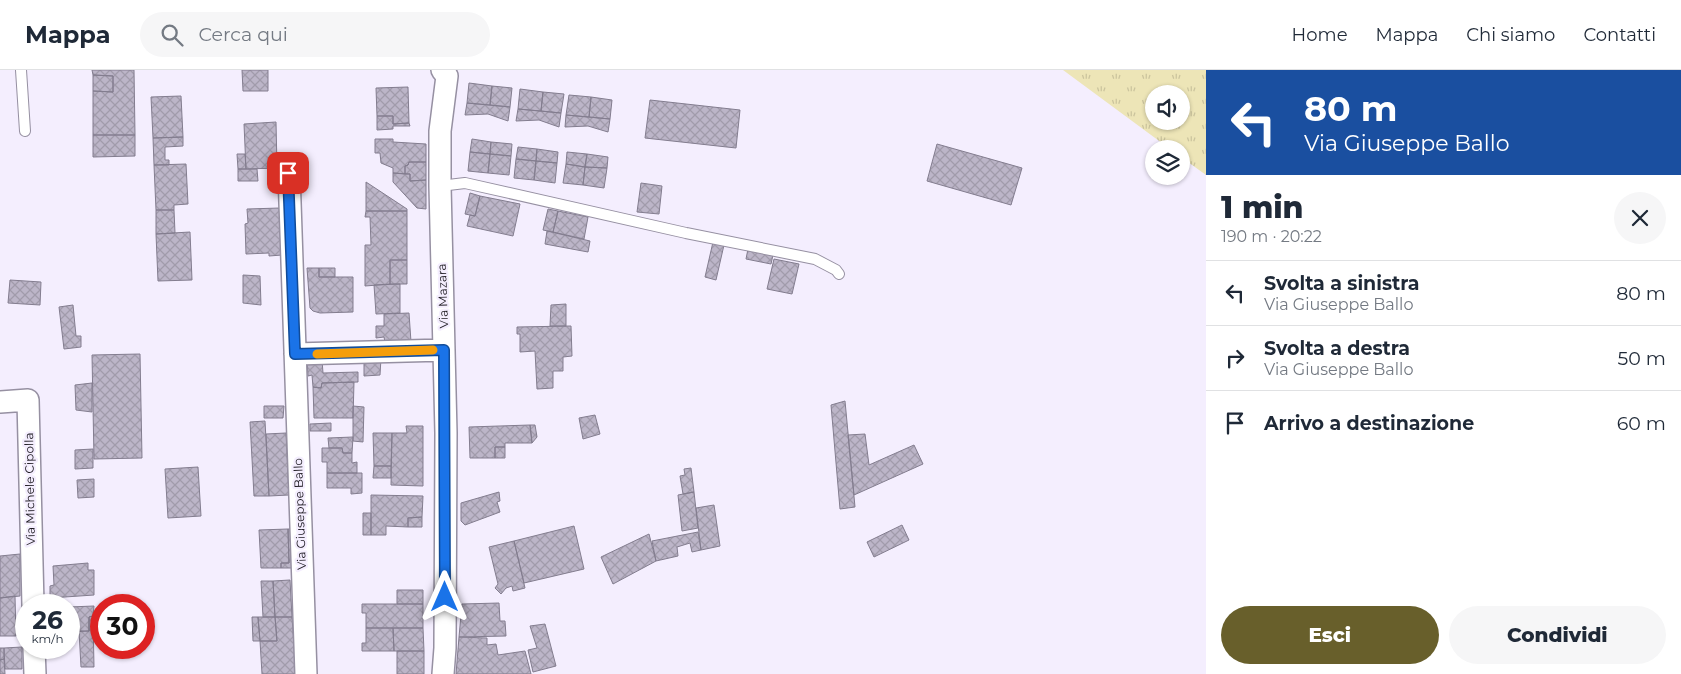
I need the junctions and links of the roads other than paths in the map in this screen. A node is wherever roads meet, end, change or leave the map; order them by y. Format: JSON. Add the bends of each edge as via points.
{"nodes":[{"id":1,"x":21,"y":70,"type":"edge"},
{"id":2,"x":445,"y":72,"type":"edge"},
{"id":3,"x":24,"y":131,"type":"dead end"},
{"id":4,"x":288,"y":173,"type":"dead end"},
{"id":5,"x":440,"y":186,"type":"junction"},
{"id":6,"x":839,"y":274,"type":"dead end"},
{"id":7,"x":444,"y":350,"type":"junction"},
{"id":8,"x":295,"y":354,"type":"junction"},
{"id":9,"x":0,"y":402,"type":"edge"},
{"id":10,"x":33,"y":594,"type":"edge"},
{"id":11,"x":34,"y":659,"type":"edge"},
{"id":12,"x":35,"y":674,"type":"edge"},
{"id":13,"x":306,"y":674,"type":"edge"},
{"id":14,"x":442,"y":674,"type":"edge"}],
"edges":[{"from":1,"to":3,"type":"lane"},
{"from":2,"to":5,"type":"street","name":"Via Mazara"},
{"from":4,"to":8,"type":"street","name":"Via Giuseppe Ballo"},
{"from":5,"to":6,"type":"lane","via":[[465,183],[807,257]]},
{"from":5,"to":7,"type":"street","name":"Via Mazara"},
{"from":7,"to":8,"type":"street"},
{"from":7,"to":14,"type":"street","name":"Via Mazara","via":[[445,648]]},
{"from":8,"to":13,"type":"street","name":"Via Giuseppe Ballo"},
{"from":9,"to":10,"type":"street","name":"Via Michele Cipolla","via":[[28,400]]},
{"from":11,"to":12,"type":"street"}]}
